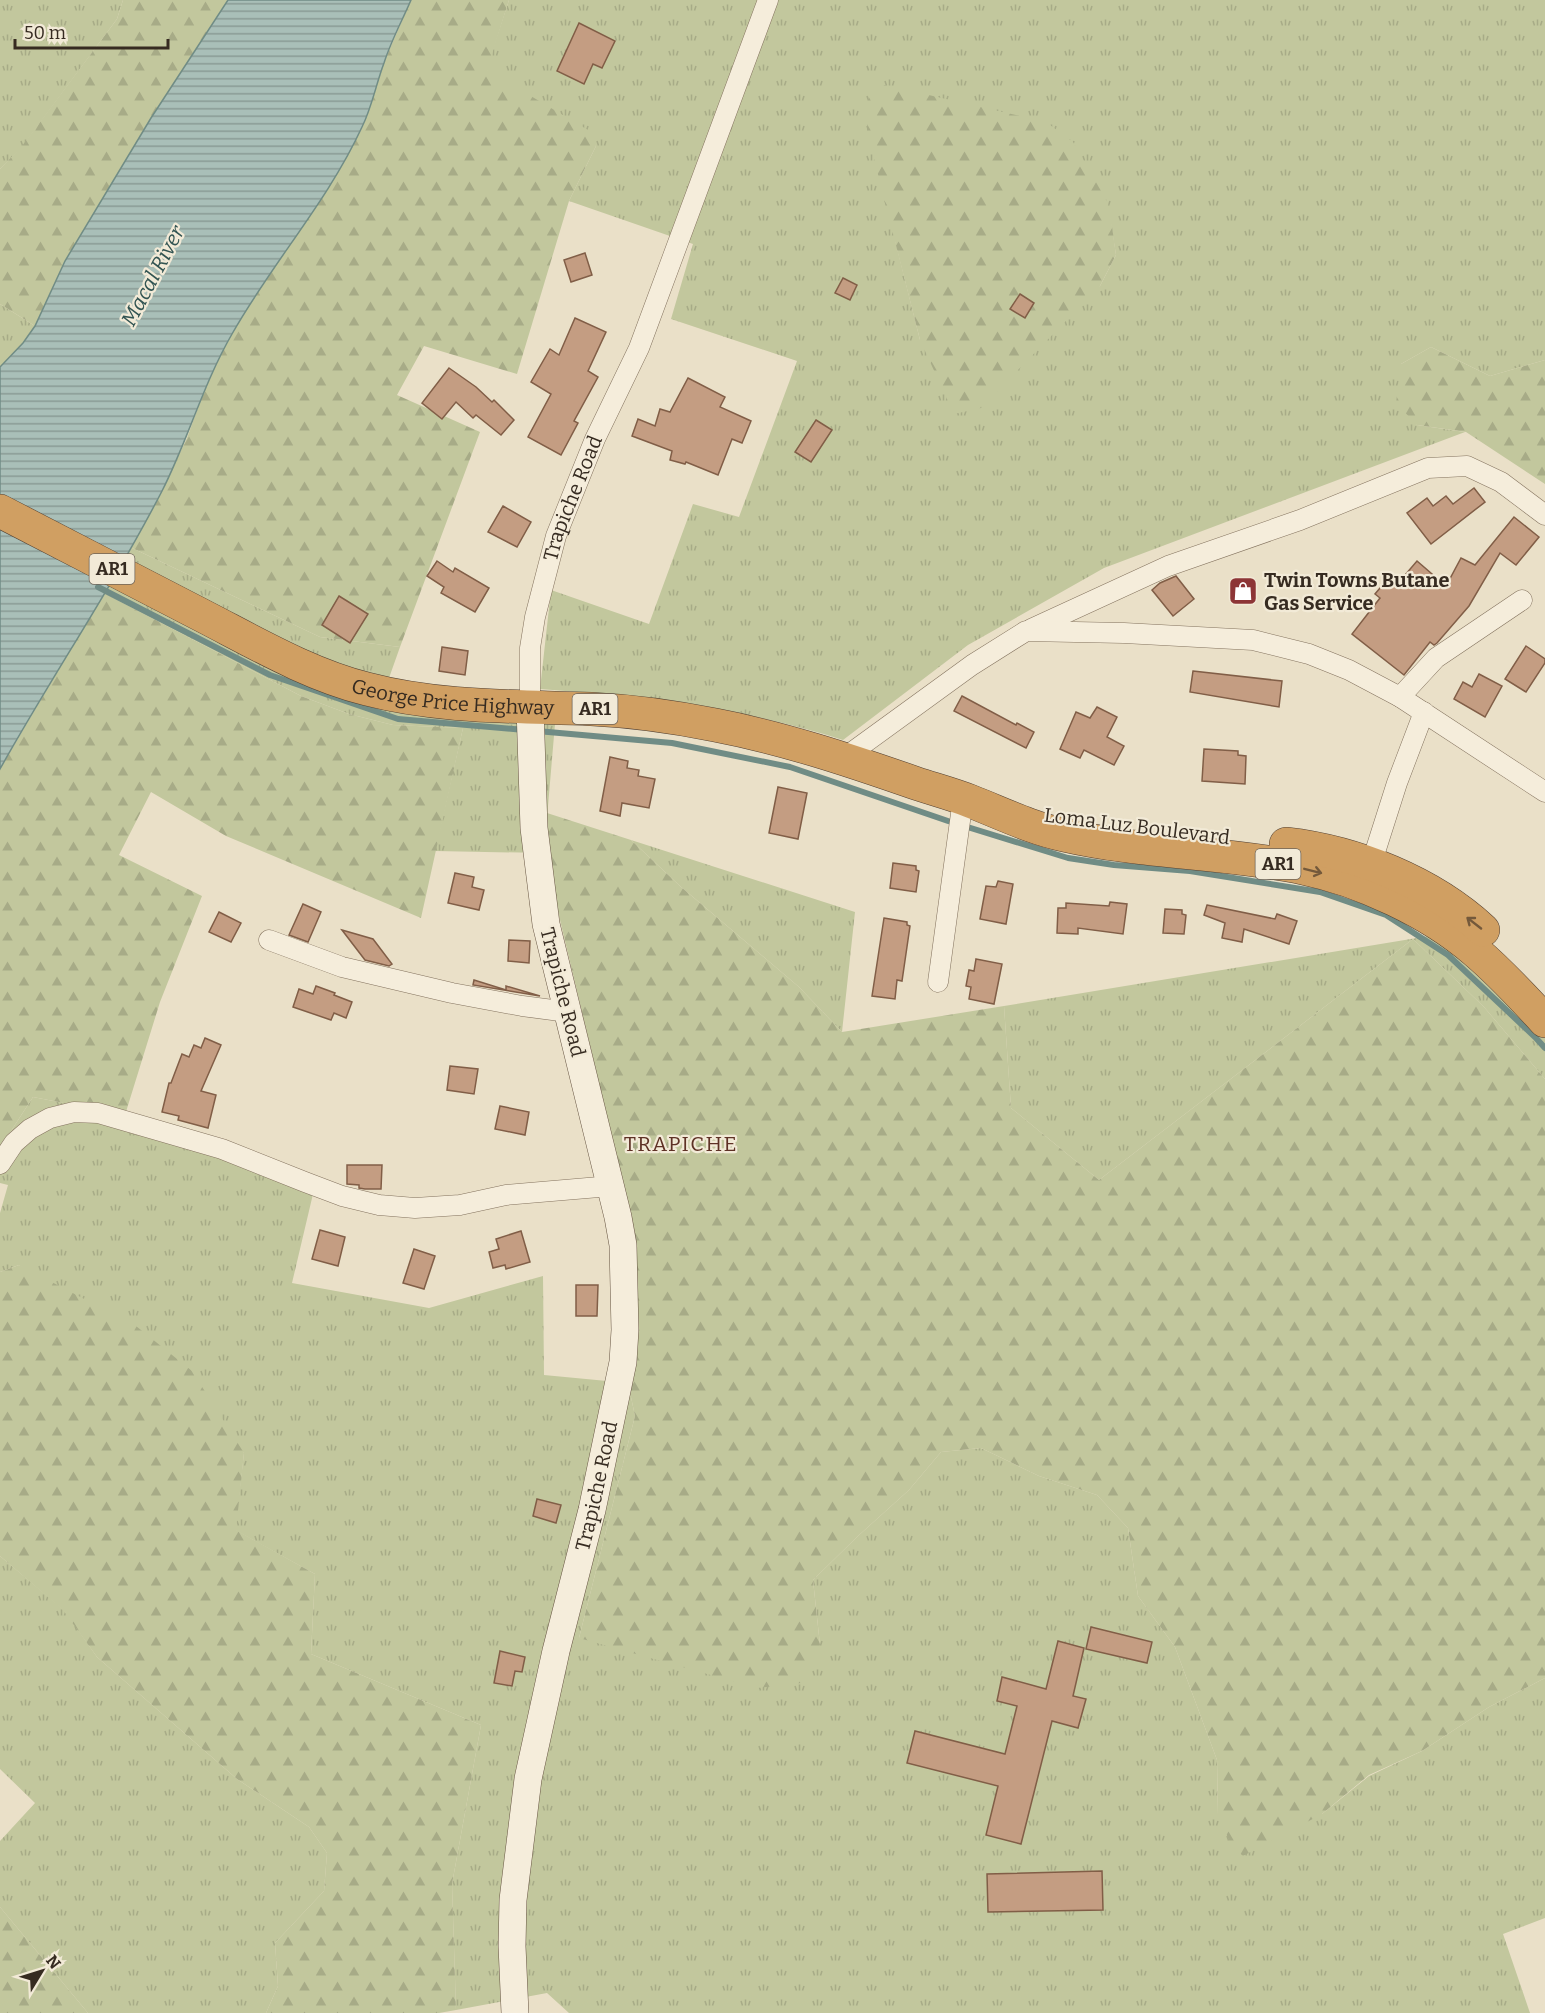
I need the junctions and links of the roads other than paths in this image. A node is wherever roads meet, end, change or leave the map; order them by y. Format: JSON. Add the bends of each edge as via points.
{"nodes":[{"id":1,"x":768,"y":0,"type":"edge"},
{"id":2,"x":0,"y":511,"type":"edge"},
{"id":3,"x":1545,"y":515,"type":"edge"},
{"id":4,"x":1522,"y":600,"type":"dead end"},
{"id":5,"x":1026,"y":631,"type":"junction"},
{"id":6,"x":1400,"y":697,"type":"junction"},
{"id":7,"x":530,"y":708,"type":"junction"},
{"id":8,"x":1424,"y":712,"type":"junction"},
{"id":9,"x":844,"y":758,"type":"junction"},
{"id":10,"x":1545,"y":792,"type":"edge"},
{"id":11,"x":966,"y":800,"type":"junction"},
{"id":12,"x":1367,"y":876,"type":"junction"},
{"id":13,"x":269,"y":940,"type":"dead end"},
{"id":14,"x":938,"y":982,"type":"dead end"},
{"id":15,"x":1545,"y":993,"type":"edge"},
{"id":16,"x":568,"y":1012,"type":"junction"},
{"id":17,"x":1545,"y":1021,"type":"edge"},
{"id":18,"x":0,"y":1164,"type":"edge"},
{"id":19,"x":611,"y":1186,"type":"junction"},
{"id":20,"x":515,"y":2013,"type":"edge"}],
"edges":[{"from":1,"to":7,"type":"street","name":"Trapiche Road","via":[[639,348],[595,439],[556,536],[530,648]]},
{"from":2,"to":7,"type":"highway","name":"George Price Highway","number":"AR1","via":[[303,666],[367,689]]},
{"from":3,"to":5,"type":"street","via":[[1501,482],[1467,466],[1428,468],[1300,520],[1168,566]]},
{"from":4,"to":6,"type":"street","via":[[1436,658]]},
{"from":5,"to":6,"type":"street","via":[[1253,640],[1309,654]]},
{"from":5,"to":9,"type":"street","via":[[972,664]]},
{"from":6,"to":8,"type":"street"},
{"from":7,"to":9,"type":"highway","name":"George Price Highway","number":"AR1","via":[[596,709],[710,724]]},
{"from":7,"to":16,"type":"street","name":"Trapiche Road","via":[[538,873]]},
{"from":8,"to":10,"type":"street"},
{"from":8,"to":12,"type":"street"},
{"from":9,"to":11,"type":"highway","name":"George Price Highway","number":"AR1"},
{"from":11,"to":12,"type":"highway","name":"Loma Luz Boulevard","number":"AR1","via":[[1089,823],[1308,846]]},
{"from":11,"to":14,"type":"street"},
{"from":15,"to":12,"type":"highway","name":"Loma Luz Boulevard","number":"AR1","one_way":true,"via":[[1505,950],[1453,907],[1412,883]]},
{"from":12,"to":17,"type":"highway","number":"AR1","via":[[1395,901],[1471,948]]},
{"from":13,"to":16,"type":"street","via":[[342,967],[441,991]]},
{"from":16,"to":19,"type":"street","name":"Trapiche Road"},
{"from":18,"to":19,"type":"street","via":[[14,1143],[30,1129],[50,1118],[74,1112],[98,1113],[222,1149],[342,1196],[379,1205],[460,1205],[507,1195]]},
{"from":19,"to":20,"type":"street","name":"Trapiche Road","via":[[623,1245],[623,1362],[528,1779],[513,1900]]}]}
